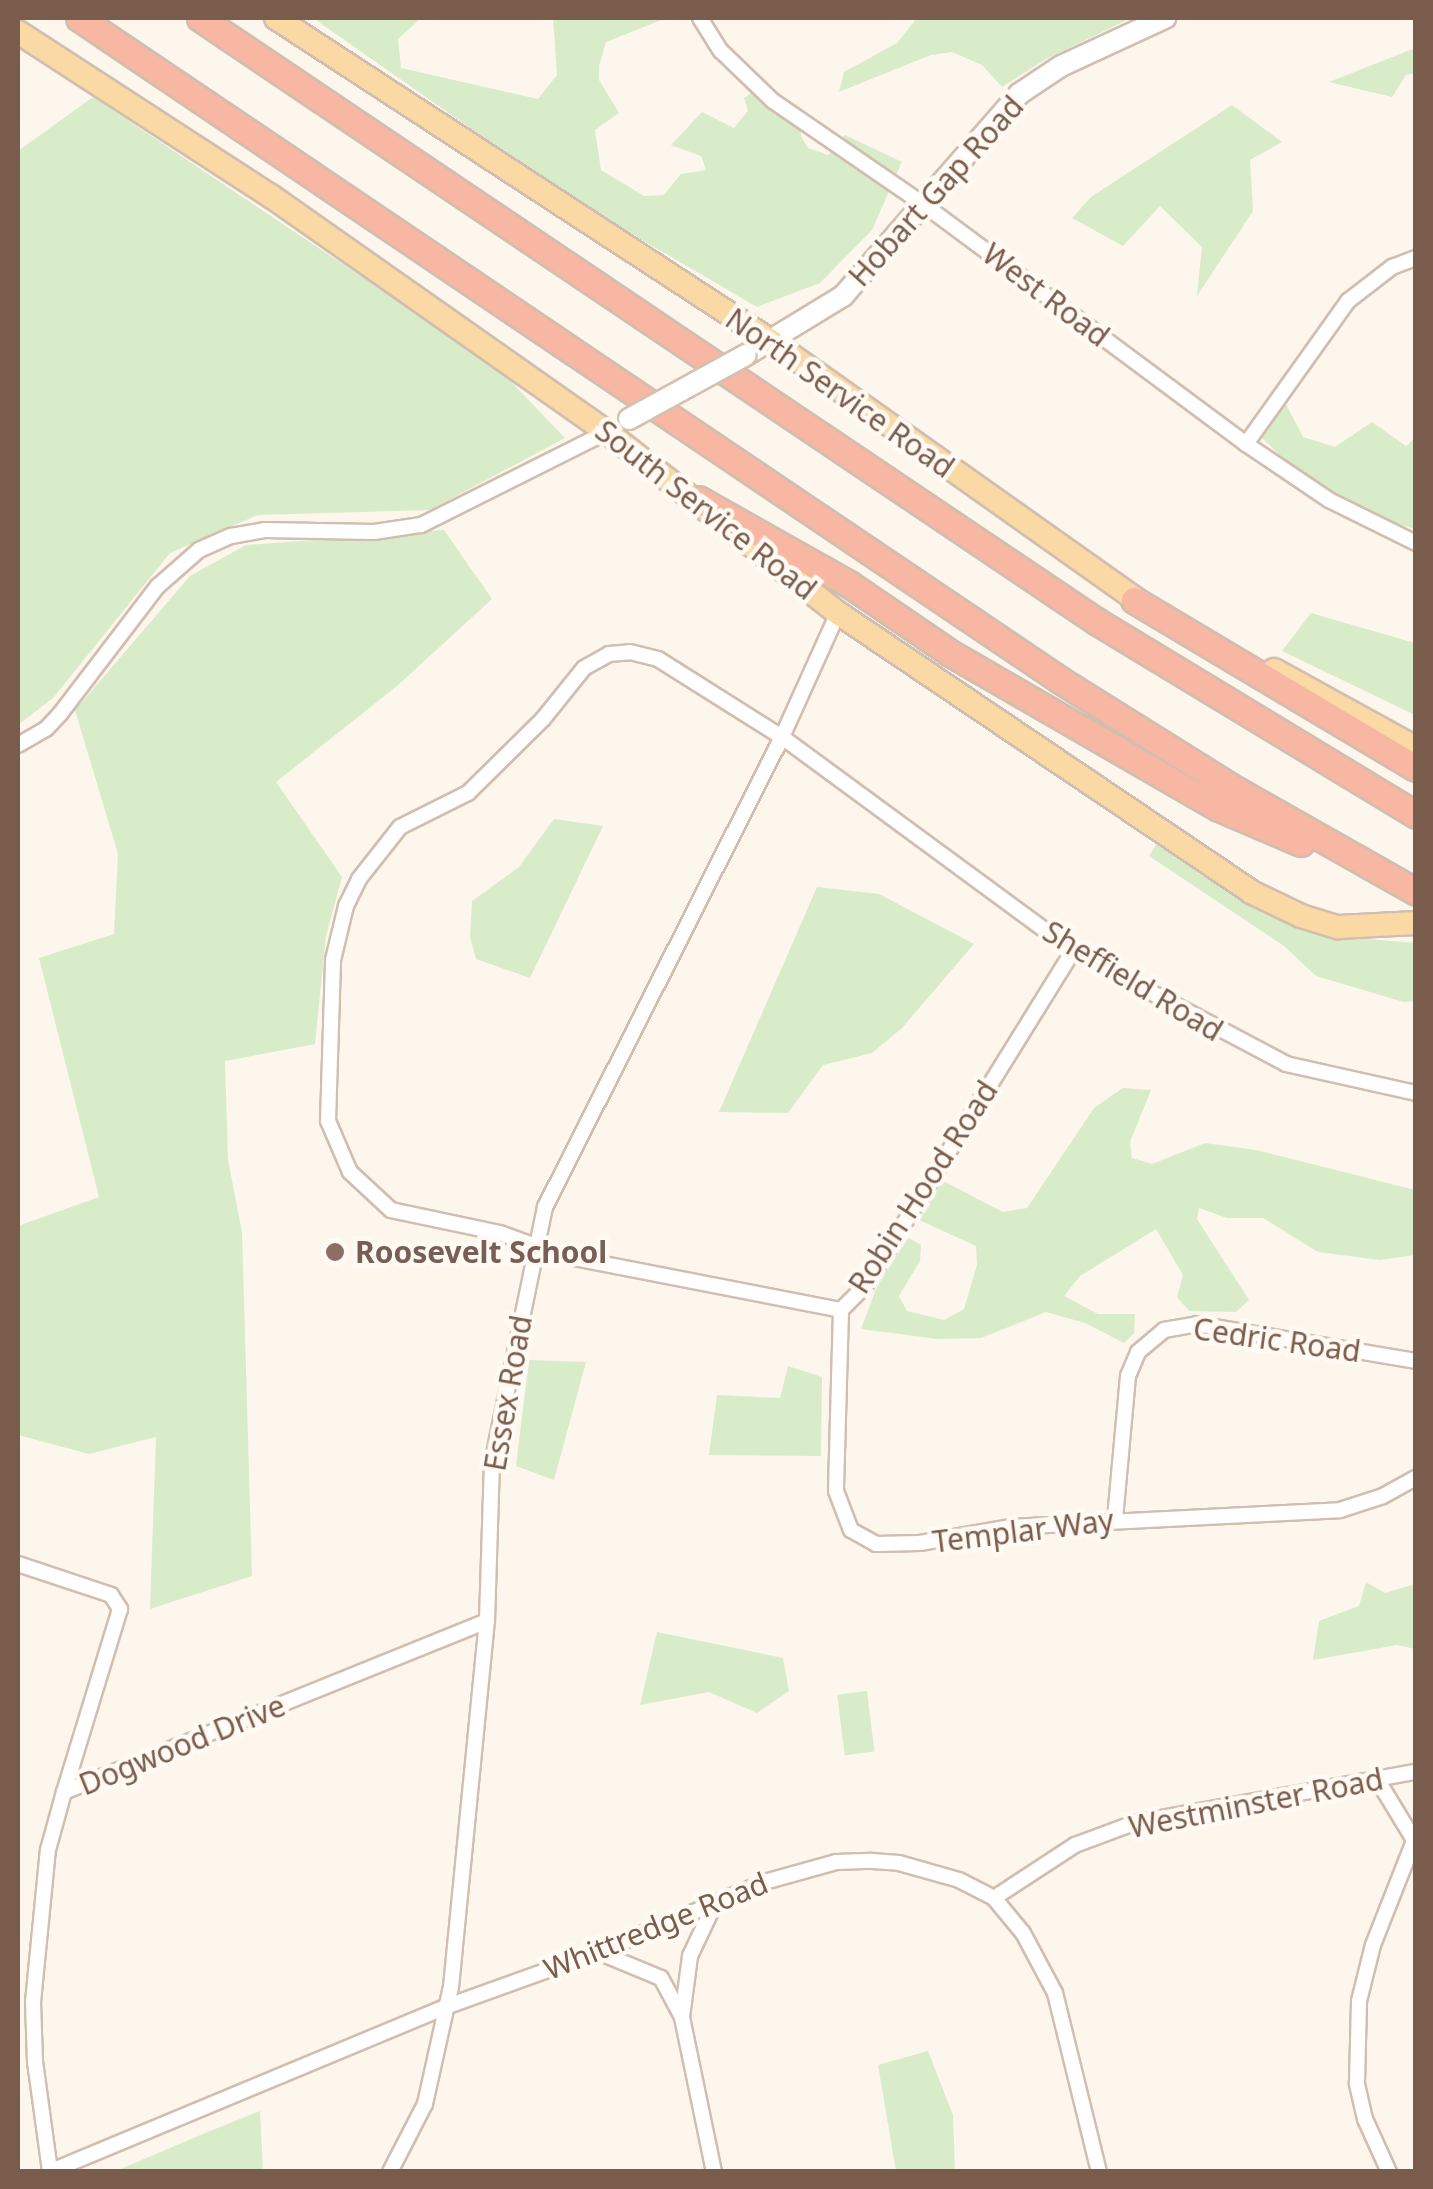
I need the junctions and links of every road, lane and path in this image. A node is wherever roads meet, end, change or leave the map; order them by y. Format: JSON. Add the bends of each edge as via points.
{"nodes":[{"id":1,"x":78,"y":18,"type":"edge"},
{"id":2,"x":200,"y":18,"type":"edge"},
{"id":3,"x":276,"y":18,"type":"edge"},
{"id":4,"x":700,"y":18,"type":"edge"},
{"id":5,"x":1165,"y":18,"type":"edge"},
{"id":6,"x":18,"y":32,"type":"edge"},
{"id":7,"x":923,"y":204,"type":"junction"},
{"id":8,"x":1416,"y":258,"type":"edge"},
{"id":9,"x":771,"y":341,"type":"junction"},
{"id":10,"x":607,"y":432,"type":"junction"},
{"id":11,"x":1246,"y":444,"type":"junction"},
{"id":12,"x":698,"y":500,"type":"junction"},
{"id":13,"x":1416,"y":543,"type":"edge"},
{"id":14,"x":1134,"y":600,"type":"junction"},
{"id":15,"x":838,"y":613,"type":"junction"},
{"id":16,"x":782,"y":737,"type":"junction"},
{"id":17,"x":18,"y":744,"type":"edge"},
{"id":18,"x":1416,"y":748,"type":"edge"},
{"id":19,"x":1416,"y":768,"type":"edge"},
{"id":20,"x":1416,"y":815,"type":"edge"},
{"id":21,"x":1416,"y":893,"type":"edge"},
{"id":22,"x":1416,"y":924,"type":"edge"},
{"id":23,"x":1073,"y":951,"type":"junction"},
{"id":24,"x":1416,"y":1093,"type":"edge"},
{"id":25,"x":537,"y":1246,"type":"junction"},
{"id":26,"x":841,"y":1310,"type":"junction"},
{"id":27,"x":1416,"y":1361,"type":"edge"},
{"id":28,"x":1416,"y":1478,"type":"edge"},
{"id":29,"x":1114,"y":1519,"type":"junction"},
{"id":30,"x":18,"y":1564,"type":"edge"},
{"id":31,"x":487,"y":1621,"type":"junction"},
{"id":32,"x":1416,"y":1772,"type":"edge"},
{"id":33,"x":1377,"y":1779,"type":"junction"},
{"id":34,"x":64,"y":1792,"type":"junction"},
{"id":35,"x":1415,"y":1838,"type":"edge"},
{"id":36,"x":994,"y":1898,"type":"junction"},
{"id":37,"x":714,"y":1903,"type":"junction"},
{"id":38,"x":598,"y":1952,"type":"junction"},
{"id":39,"x":448,"y":2006,"type":"junction"},
{"id":40,"x":682,"y":2017,"type":"junction"},
{"id":41,"x":50,"y":2171,"type":"edge"},
{"id":42,"x":390,"y":2172,"type":"edge"},
{"id":43,"x":714,"y":2172,"type":"edge"},
{"id":44,"x":1099,"y":2172,"type":"edge"},
{"id":45,"x":1389,"y":2172,"type":"edge"}],
"edges":[{"from":1,"to":21,"type":"highway","via":[[1060,680]]},
{"from":2,"to":20,"type":"highway","via":[[1096,622]]},
{"from":3,"to":9,"type":"main road","name":"North Service Road"},
{"from":4,"to":7,"type":"street","name":"West Road","via":[[721,52],[773,101]]},
{"from":5,"to":7,"type":"street","name":"Hobart Gap Road","via":[[1061,66],[1018,94]]},
{"from":6,"to":10,"type":"main road","name":"South Service Road","via":[[272,196]]},
{"from":7,"to":9,"type":"street","name":"Hobart Gap Road","via":[[842,296]]},
{"from":7,"to":11,"type":"street","name":"West Road"},
{"from":8,"to":11,"type":"street","via":[[1392,266],[1348,300]]},
{"from":9,"to":10,"type":"street","name":"Hobart Gap Road","bridge":true},
{"from":9,"to":14,"type":"main road","name":"North Service Road"},
{"from":10,"to":12,"type":"main road","name":"South Service Road"},
{"from":10,"to":17,"type":"street","via":[[421,525],[374,532],[264,530],[198,550],[158,586],[60,714]]},
{"from":11,"to":13,"type":"street","name":"West Road","via":[[1329,500]]},
{"from":12,"to":15,"type":"main road","name":"South Service Road"},
{"from":12,"to":21,"type":"highway","via":[[1219,808]]},
{"from":14,"to":18,"type":"main road","name":"North Service Road"},
{"from":14,"to":19,"type":"highway"},
{"from":15,"to":16,"type":"street","name":"Essex Road"},
{"from":15,"to":22,"type":"main road","name":"South Service Road","via":[[1251,892],[1338,927]]},
{"from":16,"to":23,"type":"street","name":"Sheffield Road"},
{"from":16,"to":25,"type":"street","name":"Essex Road","via":[[564,1161]]},
{"from":16,"to":25,"type":"street","name":"Sheffield Road","via":[[658,658],[609,654],[584,668],[544,719],[468,793],[400,827],[346,906],[333,960],[325,1093],[342,1160],[368,1194],[391,1210]]},
{"from":23,"to":24,"type":"street","name":"Sheffield Road","via":[[1286,1064]]},
{"from":23,"to":26,"type":"street","name":"Robin Hood Road","via":[[865,1286]]},
{"from":25,"to":26,"type":"street","name":"Robin Hood Road"},
{"from":25,"to":31,"type":"street","name":"Essex Road","via":[[492,1462]]},
{"from":26,"to":29,"type":"street","name":"Templar Way","via":[[836,1491],[844,1518],[862,1540],[920,1543]]},
{"from":27,"to":29,"type":"street","name":"Cedric Road","via":[[1197,1324],[1164,1330],[1138,1352],[1128,1376]]},
{"from":28,"to":29,"type":"street","name":"Templar Way","via":[[1340,1510]]},
{"from":30,"to":34,"type":"street","via":[[112,1595],[120,1609]]},
{"from":31,"to":34,"type":"street","name":"Dogwood Drive"},
{"from":31,"to":39,"type":"street","name":"Essex Road"},
{"from":32,"to":33,"type":"street","name":"Westminster Road"},
{"from":33,"to":35,"type":"street"},
{"from":33,"to":36,"type":"street","name":"Westminster Road","via":[[1134,1823],[1063,1852]]},
{"from":34,"to":41,"type":"street","name":"Dogwood Drive","via":[[48,1850],[33,2002]]},
{"from":35,"to":45,"type":"street","via":[[1359,2001],[1358,2083]]},
{"from":36,"to":37,"type":"street","name":"Whittredge Road","via":[[934,1870],[872,1860],[804,1868]]},
{"from":36,"to":44,"type":"street","name":"Whittredge Road","via":[[1037,1954],[1055,1993]]},
{"from":37,"to":38,"type":"street","name":"Whittredge Road"},
{"from":37,"to":40,"type":"street","via":[[690,1956]]},
{"from":38,"to":39,"type":"street","name":"Whittredge Road"},
{"from":38,"to":40,"type":"street","via":[[661,1978]]},
{"from":39,"to":41,"type":"street","name":"Whittredge Road"},
{"from":39,"to":42,"type":"street","name":"Essex Road","via":[[426,2104]]},
{"from":40,"to":43,"type":"street"}]}
